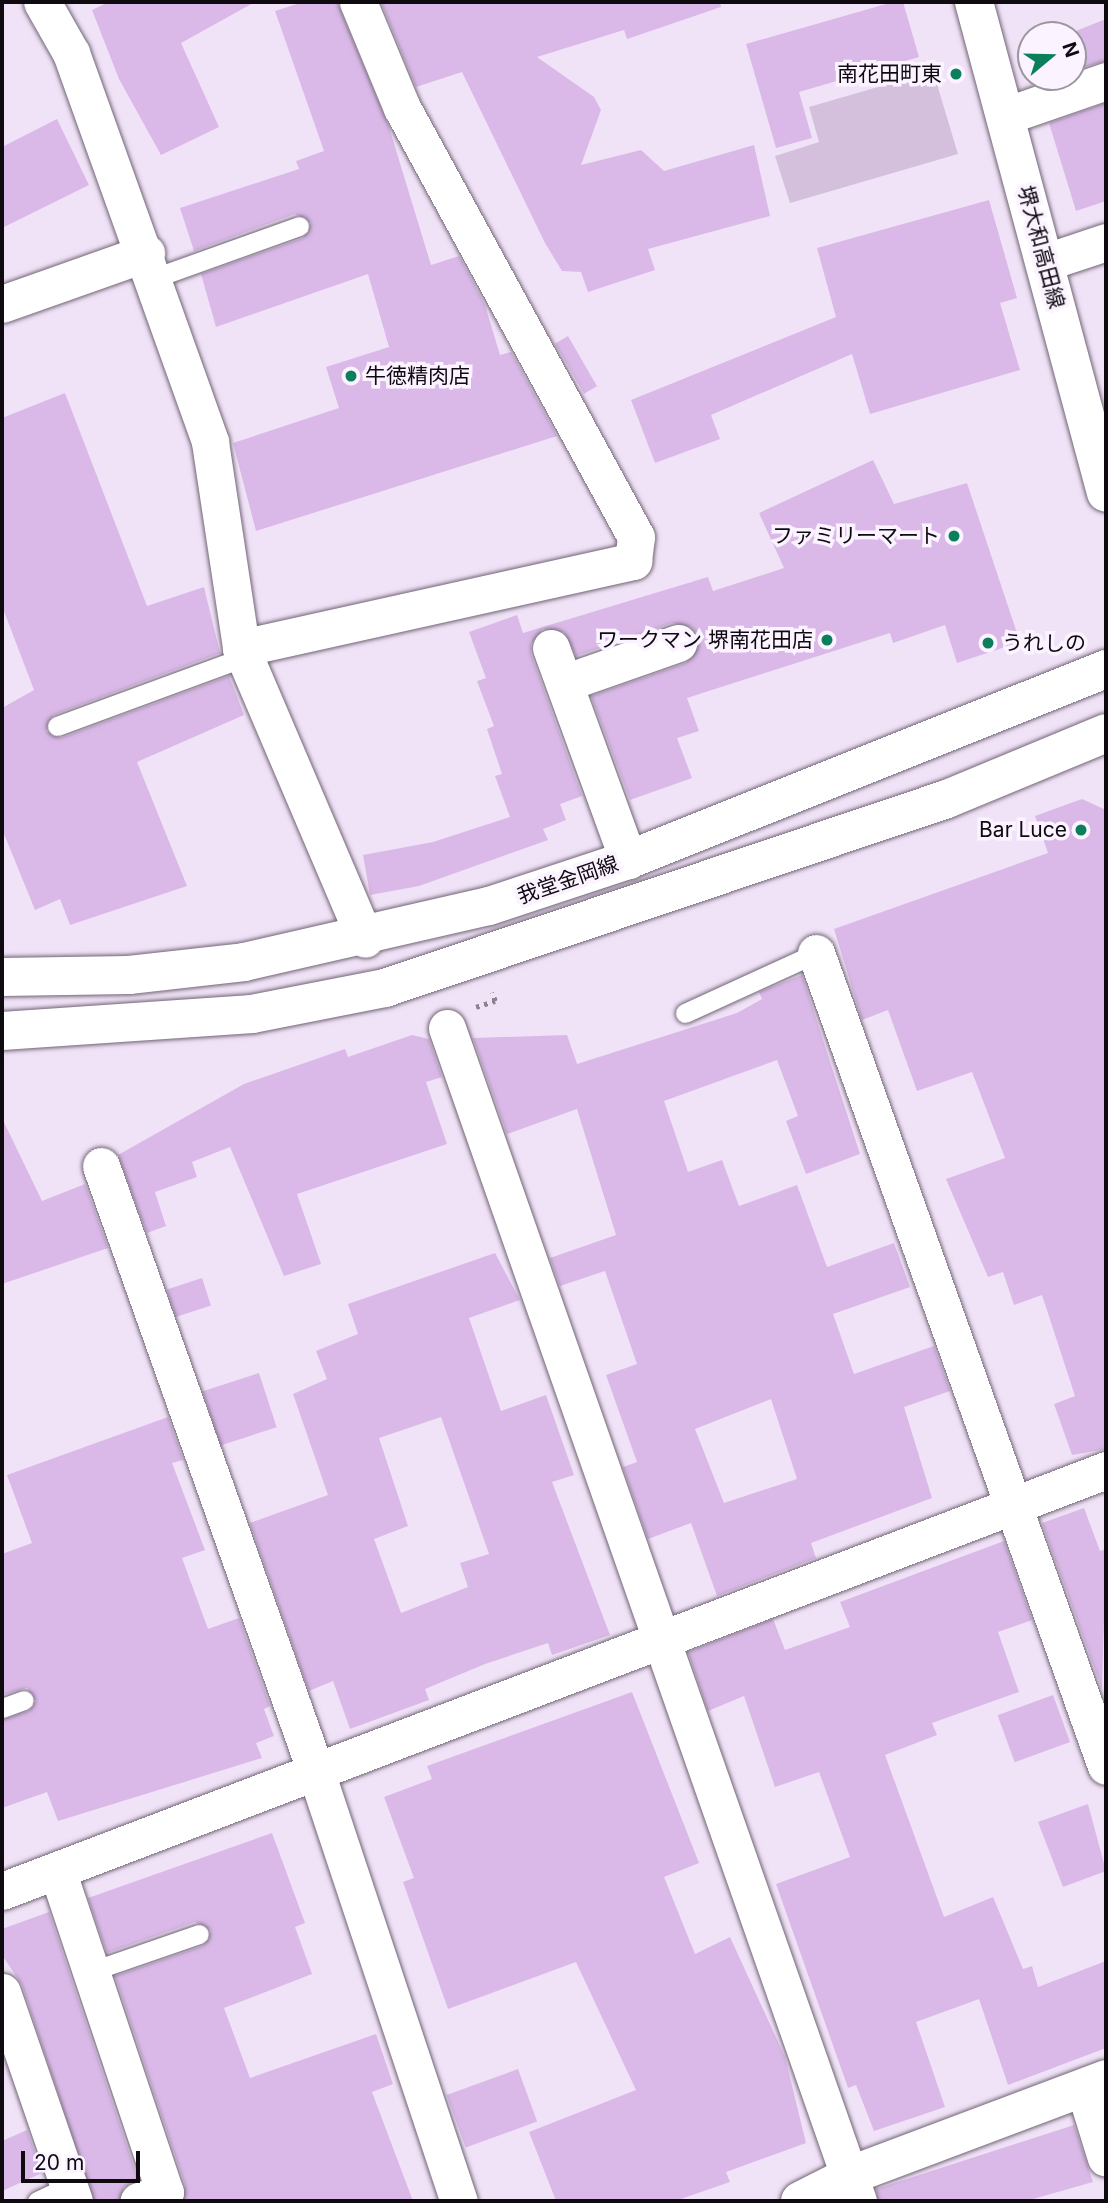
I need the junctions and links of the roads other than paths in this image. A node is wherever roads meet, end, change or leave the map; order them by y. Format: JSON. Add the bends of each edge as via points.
{"nodes":[{"id":1,"x":42,"y":2,"type":"edge"},
{"id":2,"x":358,"y":2,"type":"edge"},
{"id":3,"x":974,"y":2,"type":"edge"},
{"id":4,"x":1106,"y":81,"type":"edge"},
{"id":5,"x":1005,"y":116,"type":"junction"},
{"id":6,"x":299,"y":226,"type":"dead end"},
{"id":7,"x":1106,"y":242,"type":"edge"},
{"id":8,"x":1046,"y":262,"type":"junction"},
{"id":9,"x":150,"y":266,"type":"junction"},
{"id":10,"x":2,"y":304,"type":"edge"},
{"id":11,"x":1106,"y":493,"type":"edge"},
{"id":12,"x":678,"y":643,"type":"dead end"},
{"id":13,"x":551,"y":648,"type":"dead end"},
{"id":14,"x":243,"y":652,"type":"junction"},
{"id":15,"x":1106,"y":669,"type":"edge"},
{"id":16,"x":564,"y":683,"type":"junction"},
{"id":17,"x":57,"y":726,"type":"dead end"},
{"id":18,"x":1106,"y":733,"type":"edge"},
{"id":19,"x":628,"y":860,"type":"junction"},
{"id":20,"x":365,"y":939,"type":"junction"},
{"id":21,"x":816,"y":953,"type":"joint"},
{"id":22,"x":2,"y":977,"type":"edge"},
{"id":23,"x":685,"y":1013,"type":"dead end"},
{"id":24,"x":447,"y":1028,"type":"dead end"},
{"id":25,"x":2,"y":1031,"type":"edge"},
{"id":26,"x":101,"y":1166,"type":"dead end"},
{"id":27,"x":1106,"y":1470,"type":"edge"},
{"id":28,"x":1014,"y":1507,"type":"junction"},
{"id":29,"x":664,"y":1642,"type":"junction"},
{"id":30,"x":24,"y":1700,"type":"dead end"},
{"id":31,"x":2,"y":1708,"type":"edge"},
{"id":32,"x":1106,"y":1766,"type":"edge"},
{"id":33,"x":316,"y":1772,"type":"junction"},
{"id":34,"x":57,"y":1870,"type":"junction"},
{"id":35,"x":2,"y":1891,"type":"edge"},
{"id":36,"x":199,"y":1934,"type":"dead end"},
{"id":37,"x":92,"y":1971,"type":"junction"},
{"id":38,"x":2,"y":1992,"type":"edge"},
{"id":39,"x":9,"y":2037,"type":"edge"},
{"id":40,"x":1095,"y":2083,"type":"edge"},
{"id":41,"x":1106,"y":2158,"type":"edge"},
{"id":42,"x":854,"y":2188,"type":"edge"},
{"id":43,"x":60,"y":2196,"type":"edge"},
{"id":44,"x":139,"y":2201,"type":"edge"},
{"id":45,"x":459,"y":2201,"type":"edge"},
{"id":46,"x":800,"y":2201,"type":"edge"}],
"edges":[{"from":1,"to":9,"type":"street","via":[[71,53]]},
{"from":2,"to":14,"type":"street","via":[[402,108],[636,537],[632,561]]},
{"from":3,"to":5,"type":"main road","name":"堺大和高田線"},
{"from":4,"to":5,"type":"street"},
{"from":5,"to":8,"type":"main road","name":"堺大和高田線"},
{"from":6,"to":9,"type":"lane"},
{"from":7,"to":8,"type":"street"},
{"from":8,"to":11,"type":"main road","name":"堺大和高田線"},
{"from":9,"to":10,"type":"street"},
{"from":9,"to":14,"type":"street","via":[[210,442]]},
{"from":12,"to":16,"type":"street"},
{"from":13,"to":16,"type":"street"},
{"from":14,"to":17,"type":"lane"},
{"from":14,"to":20,"type":"street"},
{"from":15,"to":19,"type":"main road","name":"我堂金岡線"},
{"from":16,"to":19,"type":"street"},
{"from":18,"to":25,"type":"main road","via":[[947,799],[385,988],[253,1014]]},
{"from":19,"to":20,"type":"main road","name":"我堂金岡線"},
{"from":20,"to":22,"type":"main road","name":"我堂金岡線","via":[[129,975]]},
{"from":21,"to":23,"type":"lane"},
{"from":21,"to":28,"type":"street"},
{"from":24,"to":29,"type":"street"},
{"from":26,"to":33,"type":"street"},
{"from":27,"to":28,"type":"street"},
{"from":28,"to":29,"type":"street"},
{"from":28,"to":32,"type":"street"},
{"from":29,"to":33,"type":"street"},
{"from":29,"to":42,"type":"street"},
{"from":30,"to":31,"type":"lane"},
{"from":33,"to":34,"type":"street"},
{"from":33,"to":45,"type":"street"},
{"from":34,"to":35,"type":"street"},
{"from":34,"to":37,"type":"street"},
{"from":36,"to":37,"type":"lane"},
{"from":37,"to":44,"type":"street","via":[[165,2192]]},
{"from":38,"to":39,"type":"street"},
{"from":39,"to":43,"type":"street"},
{"from":40,"to":41,"type":"street"},
{"from":40,"to":42,"type":"main road"},
{"from":42,"to":46,"type":"main road"}]}
